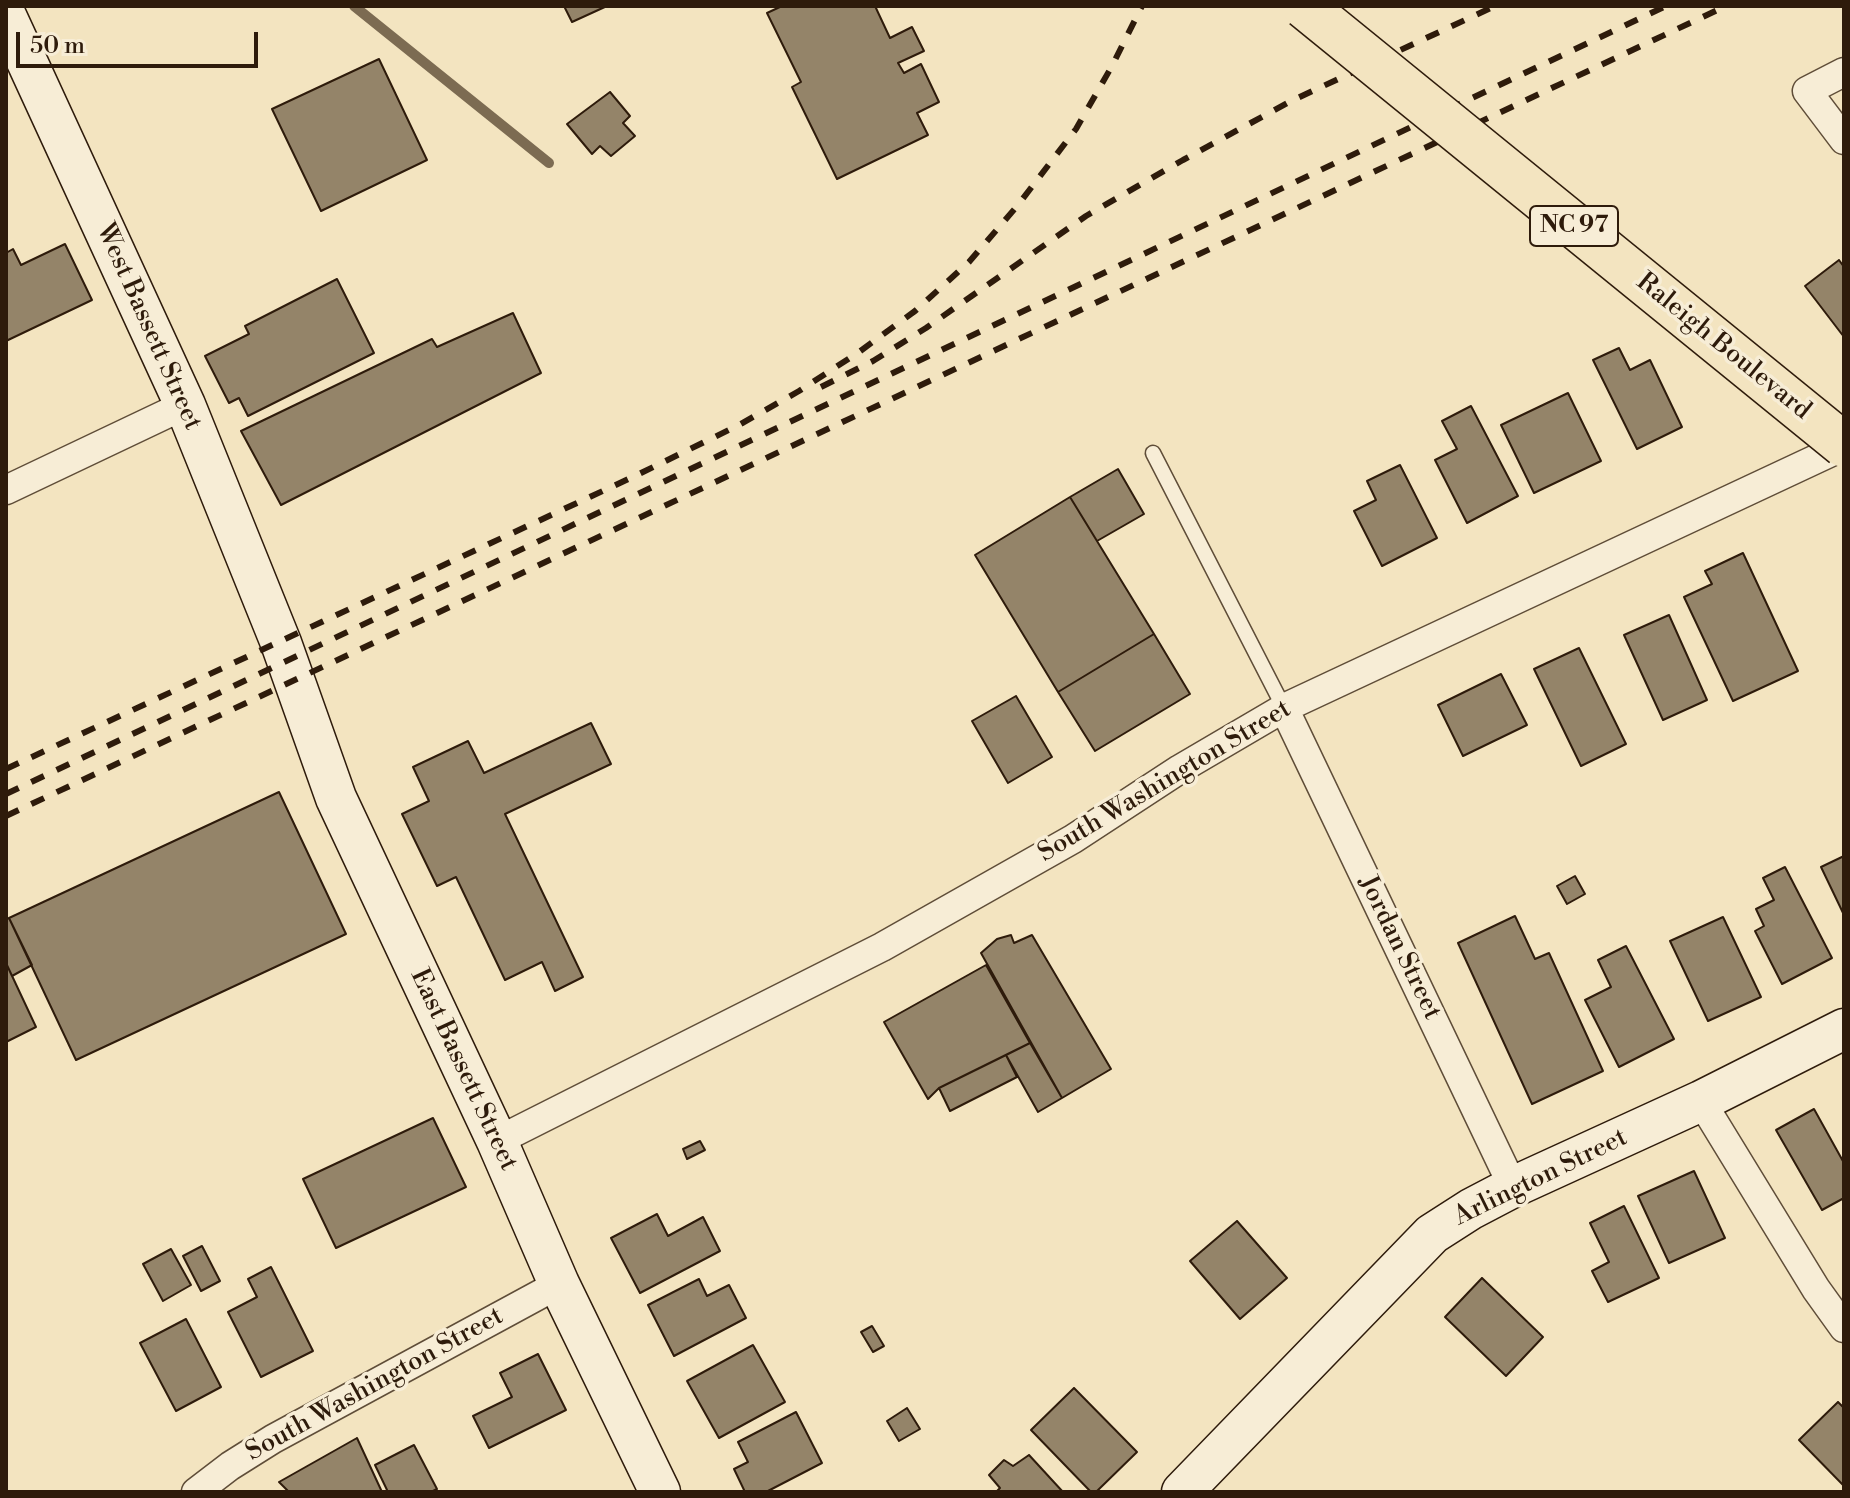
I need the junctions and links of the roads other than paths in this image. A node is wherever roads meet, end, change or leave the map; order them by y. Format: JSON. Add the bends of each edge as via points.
{"nodes":[{"id":1,"x":1304,"y":6,"type":"edge"},
{"id":2,"x":6,"y":16,"type":"edge"},
{"id":3,"x":1844,"y":72,"type":"edge"},
{"id":4,"x":1844,"y":140,"type":"edge"},
{"id":5,"x":185,"y":405,"type":"junction"},
{"id":6,"x":1844,"y":446,"type":"edge"},
{"id":7,"x":1153,"y":453,"type":"dead end"},
{"id":8,"x":6,"y":490,"type":"edge"},
{"id":9,"x":281,"y":643,"type":"joint"},
{"id":10,"x":1284,"y":708,"type":"junction"},
{"id":11,"x":1844,"y":1029,"type":"edge"},
{"id":12,"x":1701,"y":1101,"type":"junction"},
{"id":13,"x":497,"y":1141,"type":"junction"},
{"id":14,"x":1513,"y":1187,"type":"junction"},
{"id":15,"x":559,"y":1284,"type":"junction"},
{"id":16,"x":1844,"y":1328,"type":"edge"},
{"id":17,"x":196,"y":1492,"type":"edge"},
{"id":18,"x":660,"y":1492,"type":"edge"},
{"id":19,"x":1182,"y":1492,"type":"edge"}],
"edges":[{"from":1,"to":6,"type":"main road","name":"Raleigh Boulevard","number":"NC 97","bridge":true},
{"from":2,"to":5,"type":"street","name":"West Bassett Street"},
{"from":3,"to":4,"type":"street","via":[[1807,91]]},
{"from":5,"to":8,"type":"street"},
{"from":5,"to":9,"type":"street","name":"West Bassett Street"},
{"from":6,"to":10,"type":"street","name":"South Washington Street"},
{"from":7,"to":10,"type":"lane"},
{"from":9,"to":13,"type":"street","name":"East Bassett Street","via":[[336,798]]},
{"from":10,"to":13,"type":"street","name":"South Washington Street","via":[[1073,839],[882,947]]},
{"from":10,"to":14,"type":"street","name":"Jordan Street"},
{"from":11,"to":12,"type":"street","name":"Arlington Street"},
{"from":12,"to":14,"type":"street","name":"Arlington Street"},
{"from":12,"to":16,"type":"street"},
{"from":13,"to":15,"type":"street","name":"East Bassett Street"},
{"from":14,"to":19,"type":"street","name":"Arlington Street","via":[[1432,1234]]},
{"from":15,"to":17,"type":"street","name":"South Washington Street","via":[[273,1439]]},
{"from":15,"to":18,"type":"street","name":"East Bassett Street"}]}
